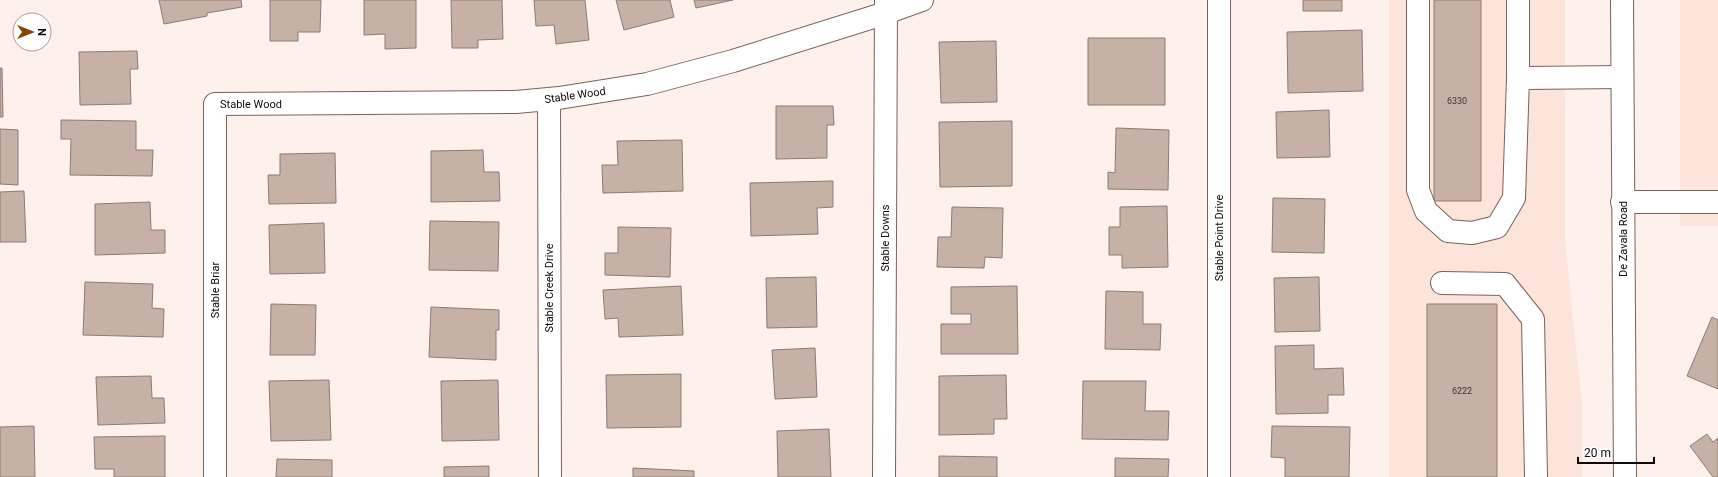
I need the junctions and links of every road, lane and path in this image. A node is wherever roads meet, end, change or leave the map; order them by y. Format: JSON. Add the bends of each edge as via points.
{"nodes":[{"id":1,"x":922,"y":0,"type":"edge"},
{"id":2,"x":1219,"y":0,"type":"edge"},
{"id":3,"x":1418,"y":0,"type":"edge"},
{"id":4,"x":1518,"y":0,"type":"edge"},
{"id":5,"x":1622,"y":0,"type":"edge"},
{"id":6,"x":886,"y":7,"type":"edge"},
{"id":7,"x":1622,"y":77,"type":"junction"},
{"id":8,"x":1518,"y":78,"type":"junction"},
{"id":9,"x":549,"y":99,"type":"junction"},
{"id":10,"x":214,"y":104,"type":"joint"},
{"id":11,"x":1622,"y":202,"type":"junction"},
{"id":12,"x":1718,"y":202,"type":"edge"},
{"id":13,"x":1442,"y":283,"type":"dead end"},
{"id":14,"x":215,"y":477,"type":"edge"},
{"id":15,"x":550,"y":477,"type":"edge"},
{"id":16,"x":884,"y":477,"type":"edge"},
{"id":17,"x":1219,"y":477,"type":"edge"},
{"id":18,"x":1536,"y":477,"type":"edge"},
{"id":19,"x":1625,"y":477,"type":"edge"}],
"edges":[{"from":1,"to":6,"type":"street","name":"Stable Wood"},
{"from":2,"to":17,"type":"street","name":"Stable Point Drive"},
{"from":3,"to":8,"type":"street","via":[[1418,190],[1426,211],[1448,231],[1472,233],[1497,227],[1514,198]]},
{"from":4,"to":8,"type":"street"},
{"from":5,"to":7,"type":"street","name":"De Zavala Road"},
{"from":6,"to":9,"type":"street","name":"Stable Wood","via":[[734,61],[647,84]]},
{"from":6,"to":16,"type":"street","name":"Stable Downs"},
{"from":7,"to":8,"type":"street"},
{"from":7,"to":11,"type":"street","name":"De Zavala Road"},
{"from":9,"to":10,"type":"street","name":"Stable Wood","via":[[516,102]]},
{"from":9,"to":15,"type":"street","name":"Stable Creek Drive"},
{"from":10,"to":14,"type":"street","name":"Stable Briar"},
{"from":11,"to":12,"type":"street"},
{"from":11,"to":19,"type":"street","name":"De Zavala Road"},
{"from":13,"to":18,"type":"street","via":[[1505,284],[1533,320]]}]}
